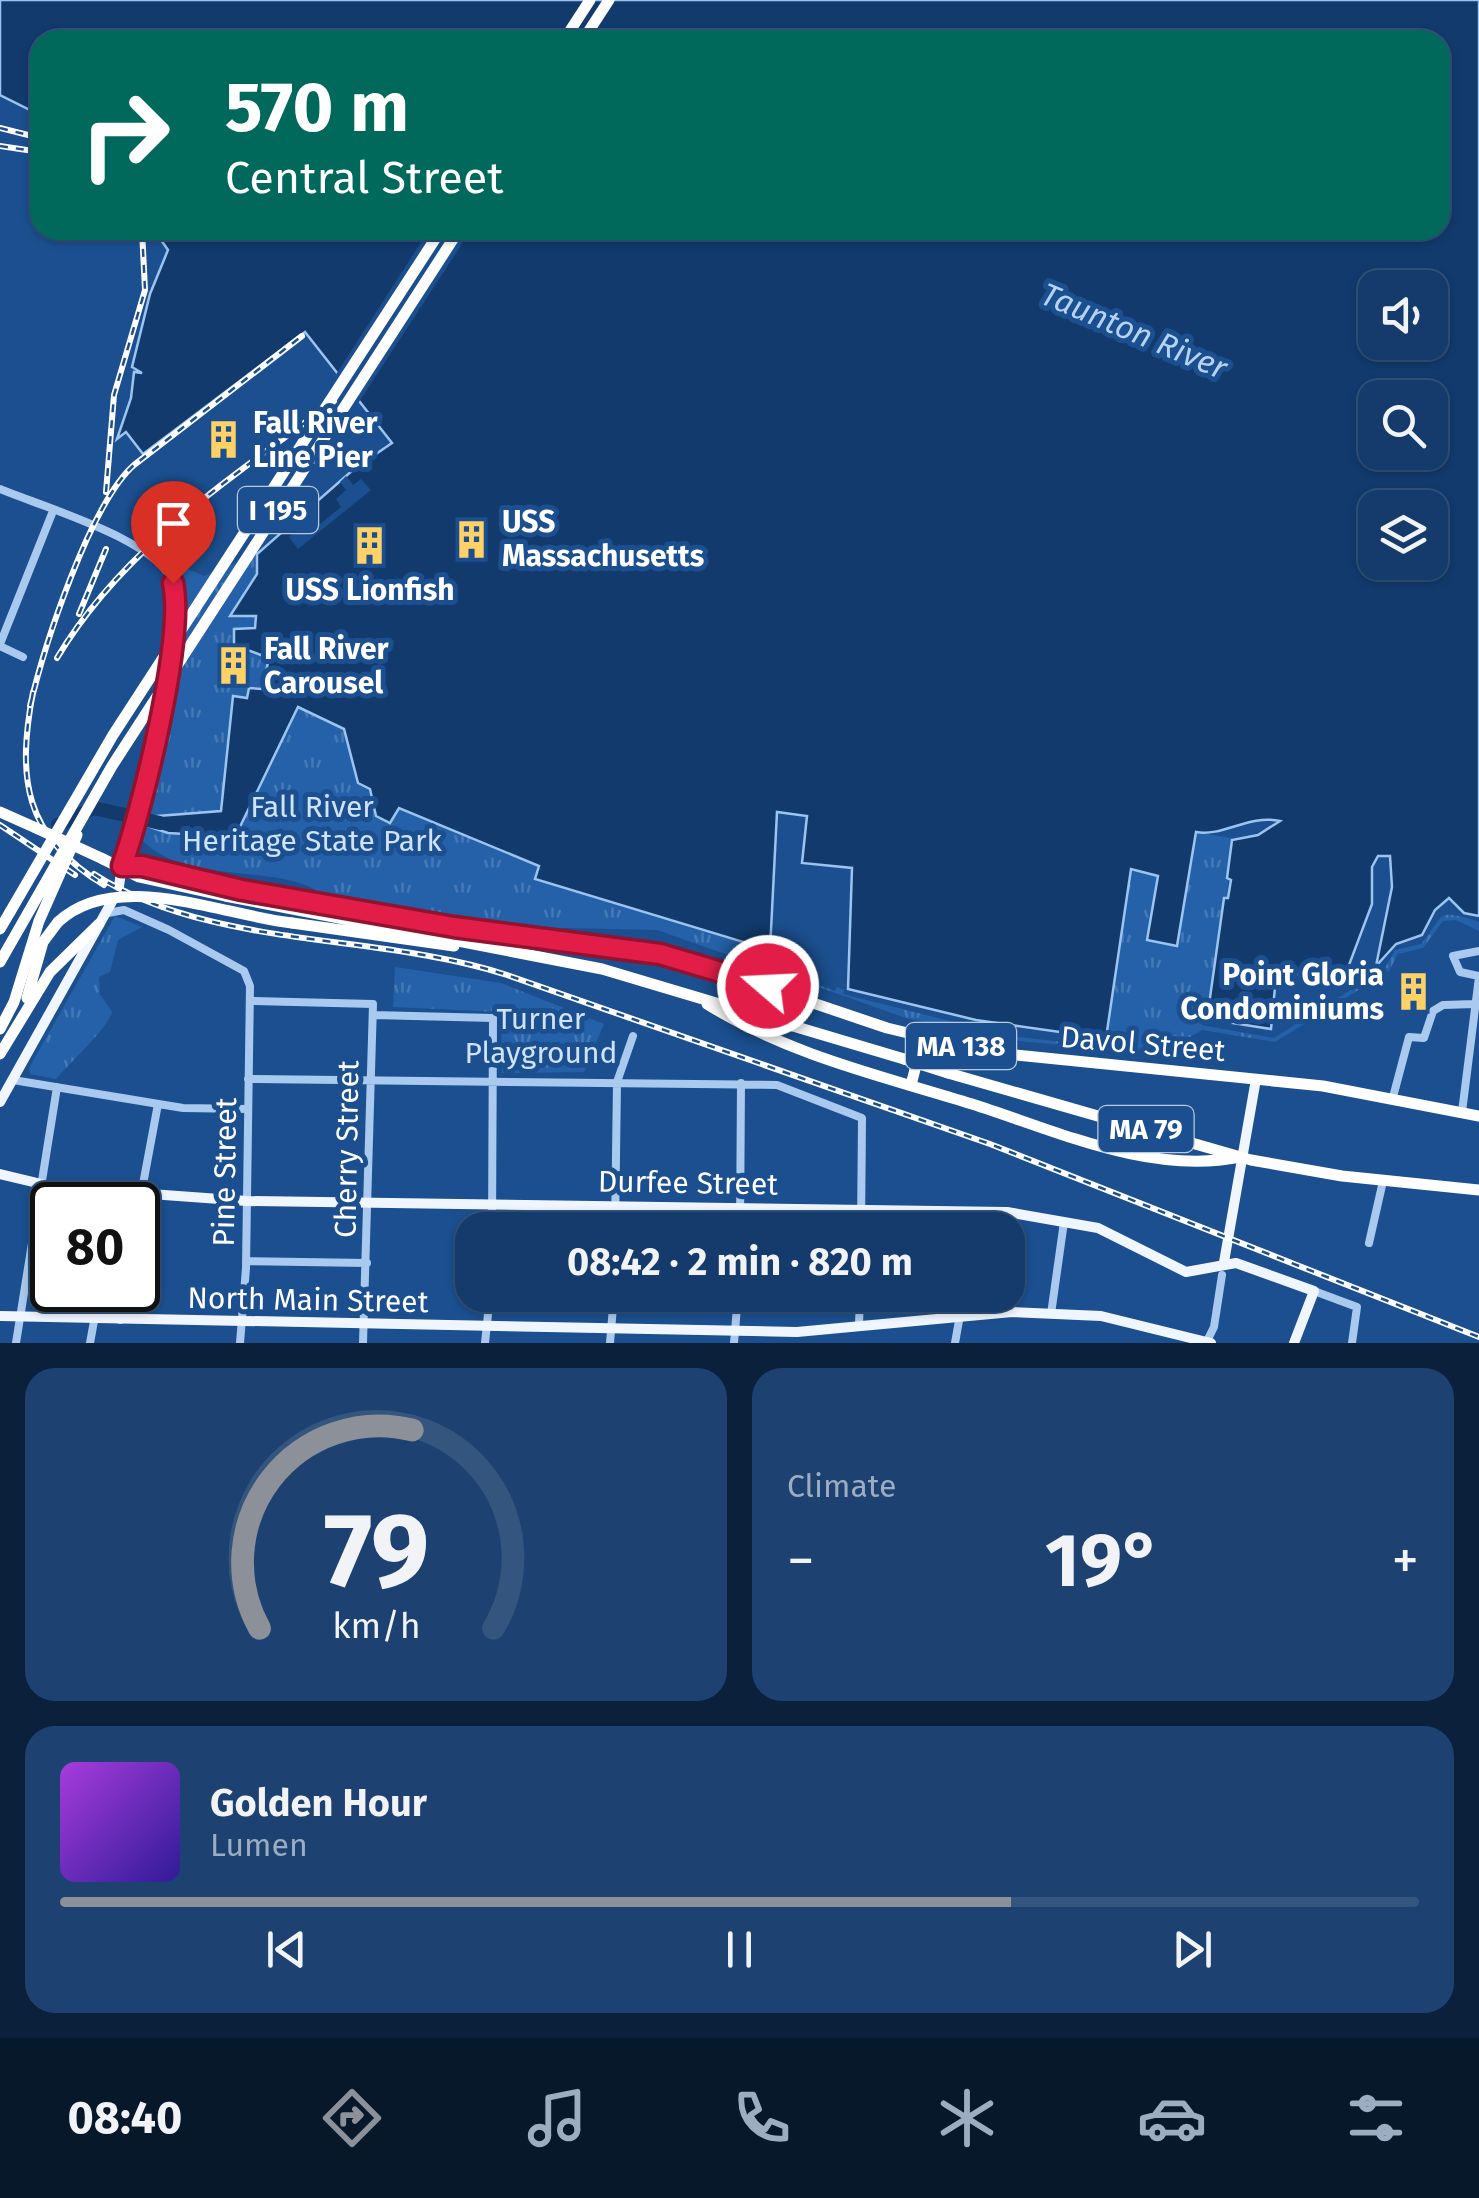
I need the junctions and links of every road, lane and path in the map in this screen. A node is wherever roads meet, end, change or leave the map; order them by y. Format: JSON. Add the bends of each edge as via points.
{"nodes":[{"id":1,"x":590,"y":0,"type":"edge"},
{"id":2,"x":608,"y":0,"type":"edge"},
{"id":3,"x":570,"y":30,"type":"edge"},
{"id":4,"x":589,"y":30,"type":"edge"},
{"id":5,"x":435,"y":240,"type":"edge"},
{"id":6,"x":454,"y":240,"type":"edge"},
{"id":7,"x":0,"y":490,"type":"edge"},
{"id":8,"x":53,"y":511,"type":"junction"},
{"id":9,"x":0,"y":645,"type":"edge"},
{"id":10,"x":24,"y":657,"type":"dead end"},
{"id":11,"x":97,"y":790,"type":"junction"},
{"id":12,"x":0,"y":812,"type":"edge"},
{"id":13,"x":122,"y":866,"type":"junction"},
{"id":14,"x":119,"y":886,"type":"dead end"},
{"id":15,"x":114,"y":898,"type":"dead end"},
{"id":16,"x":102,"y":920,"type":"junction"},
{"id":17,"x":0,"y":926,"type":"edge"},
{"id":18,"x":518,"y":950,"type":"junction"},
{"id":19,"x":1479,"y":951,"type":"edge"},
{"id":20,"x":0,"y":962,"type":"edge"},
{"id":21,"x":1479,"y":976,"type":"edge"},
{"id":22,"x":693,"y":995,"type":"junction"},
{"id":23,"x":250,"y":1001,"type":"junction"},
{"id":24,"x":1475,"y":1004,"type":"junction"},
{"id":25,"x":373,"y":1015,"type":"junction"},
{"id":26,"x":0,"y":1029,"type":"edge"},
{"id":27,"x":634,"y":1036,"type":"dead end"},
{"id":28,"x":923,"y":1038,"type":"junction"},
{"id":29,"x":1,"y":1053,"type":"edge"},
{"id":30,"x":248,"y":1078,"type":"junction"},
{"id":31,"x":372,"y":1078,"type":"junction"},
{"id":32,"x":1256,"y":1079,"type":"junction"},
{"id":33,"x":13,"y":1080,"type":"junction"},
{"id":34,"x":494,"y":1081,"type":"junction"},
{"id":35,"x":616,"y":1082,"type":"junction"},
{"id":36,"x":741,"y":1084,"type":"junction"},
{"id":37,"x":911,"y":1085,"type":"junction"},
{"id":38,"x":57,"y":1087,"type":"junction"},
{"id":39,"x":1393,"y":1098,"type":"junction"},
{"id":40,"x":0,"y":1102,"type":"edge"},
{"id":41,"x":158,"y":1104,"type":"junction"},
{"id":42,"x":247,"y":1109,"type":"junction"},
{"id":43,"x":1462,"y":1112,"type":"junction"},
{"id":44,"x":1479,"y":1116,"type":"edge"},
{"id":45,"x":1240,"y":1156,"type":"junction"},
{"id":46,"x":0,"y":1174,"type":"edge"},
{"id":47,"x":1383,"y":1181,"type":"junction"},
{"id":48,"x":42,"y":1182,"type":"edge"},
{"id":49,"x":143,"y":1182,"type":"edge"},
{"id":50,"x":30,"y":1183,"type":"edge"},
{"id":51,"x":1479,"y":1190,"type":"edge"},
{"id":52,"x":160,"y":1197,"type":"edge"},
{"id":53,"x":246,"y":1201,"type":"junction"},
{"id":54,"x":369,"y":1203,"type":"junction"},
{"id":55,"x":493,"y":1205,"type":"junction"},
{"id":56,"x":616,"y":1207,"type":"junction"},
{"id":57,"x":740,"y":1208,"type":"junction"},
{"id":58,"x":861,"y":1210,"type":"junction"},
{"id":59,"x":493,"y":1212,"type":"edge"},
{"id":60,"x":616,"y":1212,"type":"edge"},
{"id":61,"x":740,"y":1212,"type":"edge"},
{"id":62,"x":1064,"y":1222,"type":"junction"},
{"id":63,"x":1369,"y":1243,"type":"dead end"},
{"id":64,"x":30,"y":1255,"type":"edge"},
{"id":65,"x":246,"y":1261,"type":"junction"},
{"id":66,"x":1224,"y":1262,"type":"junction"},
{"id":67,"x":367,"y":1264,"type":"junction"},
{"id":68,"x":1222,"y":1275,"type":"dead end"},
{"id":69,"x":1314,"y":1291,"type":"junction"},
{"id":70,"x":121,"y":1312,"type":"edge"},
{"id":71,"x":489,"y":1312,"type":"edge"},
{"id":72,"x":613,"y":1312,"type":"edge"},
{"id":73,"x":737,"y":1312,"type":"edge"},
{"id":74,"x":860,"y":1312,"type":"edge"},
{"id":75,"x":1050,"y":1314,"type":"junction"},
{"id":76,"x":960,"y":1315,"type":"junction"},
{"id":77,"x":0,"y":1316,"type":"edge"},
{"id":78,"x":20,"y":1317,"type":"junction"},
{"id":79,"x":120,"y":1320,"type":"junction"},
{"id":80,"x":94,"y":1321,"type":"junction"},
{"id":81,"x":244,"y":1323,"type":"junction"},
{"id":82,"x":860,"y":1325,"type":"junction"},
{"id":83,"x":366,"y":1326,"type":"junction"},
{"id":84,"x":488,"y":1328,"type":"junction"},
{"id":85,"x":612,"y":1330,"type":"junction"},
{"id":86,"x":735,"y":1337,"type":"edge"},
{"id":87,"x":16,"y":1343,"type":"edge"},
{"id":88,"x":90,"y":1343,"type":"edge"},
{"id":89,"x":240,"y":1343,"type":"edge"},
{"id":90,"x":363,"y":1343,"type":"edge"},
{"id":91,"x":485,"y":1343,"type":"edge"},
{"id":92,"x":610,"y":1343,"type":"edge"},
{"id":93,"x":955,"y":1343,"type":"edge"},
{"id":94,"x":1208,"y":1343,"type":"edge"},
{"id":95,"x":1294,"y":1343,"type":"edge"},
{"id":96,"x":1352,"y":1343,"type":"edge"}],
"edges":[{"from":1,"to":3,"type":"highway"},
{"from":2,"to":4,"type":"highway"},
{"from":5,"to":17,"type":"highway","number":"I 195","bridge":true,"via":[[113,736]]},
{"from":6,"to":11,"type":"highway","number":"I 195","bridge":true},
{"from":7,"to":8,"type":"street"},
{"from":8,"to":9,"type":"street"},
{"from":8,"to":13,"type":"street","via":[[139,548],[171,576],[175,604],[161,713]]},
{"from":9,"to":10,"type":"street"},
{"from":11,"to":20,"type":"highway","number":"I 195","bridge":true},
{"from":11,"to":26,"type":"highway","bridge":true},
{"from":12,"to":13,"type":"highway","bridge":true},
{"from":13,"to":14,"type":"main road"},
{"from":13,"to":18,"type":"highway","via":[[139,877],[226,896]]},
{"from":13,"to":28,"type":"highway","name":"Davol Street","number":"MA 138","via":[[454,927],[688,960]]},
{"from":15,"to":16,"type":"main road"},
{"from":16,"to":23,"type":"street","via":[[118,910],[136,914],[244,971]]},
{"from":16,"to":29,"type":"highway","via":[[50,972]]},
{"from":16,"to":33,"type":"main road"},
{"from":18,"to":22,"type":"highway"},
{"from":18,"to":29,"type":"highway","bridge":true,"via":[[292,923],[126,894],[94,899],[58,922],[44,942]]},
{"from":19,"to":21,"type":"street","via":[[1453,956],[1460,972]]},
{"from":21,"to":24,"type":"street"},
{"from":22,"to":37,"type":"highway","via":[[790,1046]]},
{"from":22,"to":45,"type":"highway","number":"MA 79","bridge":true},
{"from":23,"to":25,"type":"street","via":[[373,1004]]},
{"from":23,"to":30,"type":"street","name":"Pine Street"},
{"from":24,"to":39,"type":"street","via":[[1444,1006],[1433,1012],[1424,1038],[1409,1037]]},
{"from":24,"to":43,"type":"street"},
{"from":25,"to":31,"type":"street","name":"Cherry Street"},
{"from":25,"to":34,"type":"street","via":[[494,1019]]},
{"from":27,"to":35,"type":"street"},
{"from":28,"to":32,"type":"highway","name":"Davol Street","number":"MA 138","via":[[1043,1061]]},
{"from":28,"to":37,"type":"highway"},
{"from":30,"to":31,"type":"street"},
{"from":30,"to":42,"type":"street","name":"Pine Street"},
{"from":31,"to":34,"type":"street"},
{"from":31,"to":54,"type":"street","name":"Cherry Street"},
{"from":32,"to":39,"type":"highway","name":"Davol Street","number":"MA 138"},
{"from":32,"to":45,"type":"main road"},
{"from":33,"to":38,"type":"street"},
{"from":33,"to":40,"type":"main road"},
{"from":34,"to":35,"type":"street"},
{"from":34,"to":55,"type":"street"},
{"from":35,"to":36,"type":"street"},
{"from":35,"to":56,"type":"street"},
{"from":36,"to":57,"type":"street"},
{"from":36,"to":58,"type":"street","via":[[777,1086],[862,1118]]},
{"from":37,"to":45,"type":"highway","via":[[1126,1152],[1184,1162]]},
{"from":38,"to":41,"type":"street"},
{"from":38,"to":48,"type":"street"},
{"from":39,"to":43,"type":"highway","name":"Davol Street","number":"MA 138"},
{"from":41,"to":42,"type":"street"},
{"from":41,"to":49,"type":"street"},
{"from":42,"to":53,"type":"street","name":"Pine Street"},
{"from":43,"to":44,"type":"highway","name":"Davol Street","number":"MA 138"},
{"from":45,"to":47,"type":"highway"},
{"from":45,"to":66,"type":"main road"},
{"from":46,"to":50,"type":"main road","name":"Durfee Street"},
{"from":47,"to":51,"type":"highway"},
{"from":47,"to":63,"type":"street"},
{"from":52,"to":53,"type":"main road","name":"Durfee Street"},
{"from":53,"to":54,"type":"main road","name":"Durfee Street"},
{"from":53,"to":65,"type":"street","name":"Pine Street"},
{"from":54,"to":55,"type":"main road","name":"Durfee Street"},
{"from":54,"to":67,"type":"street","name":"Cherry Street"},
{"from":55,"to":56,"type":"main road","name":"Durfee Street"},
{"from":55,"to":59,"type":"street"},
{"from":56,"to":57,"type":"main road","name":"Durfee Street"},
{"from":56,"to":60,"type":"street"},
{"from":57,"to":58,"type":"main road","name":"Durfee Street"},
{"from":57,"to":61,"type":"street"},
{"from":58,"to":62,"type":"main road","name":"Durfee Street","via":[[1007,1212]]},
{"from":62,"to":66,"type":"main road","name":"Durfee Street","via":[[1110,1232],[1186,1272]]},
{"from":62,"to":75,"type":"street"},
{"from":64,"to":78,"type":"street"},
{"from":65,"to":67,"type":"street"},
{"from":65,"to":81,"type":"street","name":"Pine Street"},
{"from":66,"to":69,"type":"main road","name":"Durfee Street"},
{"from":67,"to":83,"type":"street","name":"Cherry Street"},
{"from":68,"to":94,"type":"street"},
{"from":69,"to":95,"type":"main road"},
{"from":69,"to":96,"type":"street","name":"Durfee Street","via":[[1357,1307]]},
{"from":70,"to":79,"type":"street"},
{"from":71,"to":84,"type":"street"},
{"from":72,"to":85,"type":"street"},
{"from":73,"to":86,"type":"street"},
{"from":74,"to":82,"type":"street"},
{"from":75,"to":76,"type":"main road","name":"North Main Street"},
{"from":75,"to":94,"type":"main road","name":"North Main Street","via":[[1115,1319]]},
{"from":76,"to":82,"type":"main road","name":"North Main Street"},
{"from":76,"to":93,"type":"street"},
{"from":77,"to":78,"type":"main road","name":"North Main Street"},
{"from":78,"to":80,"type":"main road","name":"North Main Street"},
{"from":78,"to":87,"type":"street"},
{"from":79,"to":80,"type":"main road","name":"North Main Street"},
{"from":79,"to":81,"type":"main road","name":"North Main Street"},
{"from":80,"to":88,"type":"street"},
{"from":81,"to":83,"type":"main road","name":"North Main Street"},
{"from":81,"to":89,"type":"street","name":"Pine Street"},
{"from":82,"to":86,"type":"main road","name":"North Main Street"},
{"from":83,"to":84,"type":"main road","name":"North Main Street"},
{"from":83,"to":90,"type":"street","name":"Cherry Street"},
{"from":84,"to":85,"type":"main road","name":"North Main Street"},
{"from":84,"to":91,"type":"street"},
{"from":85,"to":86,"type":"main road","name":"North Main Street"},
{"from":85,"to":92,"type":"street"}]}
